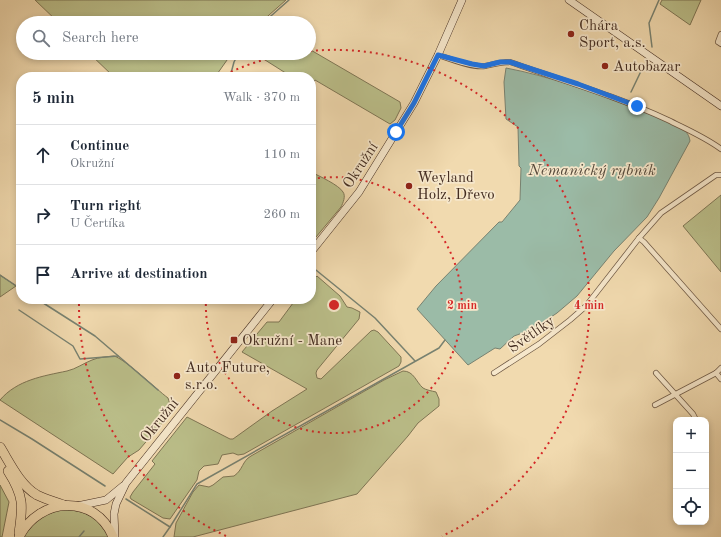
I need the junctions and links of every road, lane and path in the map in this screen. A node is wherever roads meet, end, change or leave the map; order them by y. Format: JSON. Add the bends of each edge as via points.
{"nodes":[{"id":1,"x":462,"y":0,"type":"edge"},
{"id":2,"x":569,"y":0,"type":"edge"},
{"id":3,"x":721,"y":34,"type":"edge"},
{"id":4,"x":721,"y":44,"type":"edge"},
{"id":5,"x":438,"y":55,"type":"junction"},
{"id":6,"x":721,"y":106,"type":"edge"},
{"id":7,"x":721,"y":149,"type":"edge"},
{"id":8,"x":721,"y":175,"type":"edge"},
{"id":9,"x":639,"y":238,"type":"junction"},
{"id":10,"x":316,"y":246,"type":"edge"},
{"id":11,"x":269,"y":304,"type":"edge"},
{"id":12,"x":721,"y":329,"type":"edge"},
{"id":13,"x":721,"y":368,"type":"edge"},
{"id":14,"x":494,"y":373,"type":"dead end"},
{"id":15,"x":656,"y":373,"type":"dead end"},
{"id":16,"x":716,"y":373,"type":"junction"},
{"id":17,"x":721,"y":379,"type":"edge"},
{"id":18,"x":675,"y":395,"type":"junction"},
{"id":19,"x":655,"y":405,"type":"dead end"},
{"id":20,"x":694,"y":417,"type":"edge"},
{"id":21,"x":0,"y":447,"type":"edge"},
{"id":22,"x":0,"y":458,"type":"edge"},
{"id":23,"x":126,"y":483,"type":"junction"},
{"id":24,"x":65,"y":505,"type":"junction"},
{"id":25,"x":77,"y":506,"type":"junction"},
{"id":26,"x":19,"y":537,"type":"edge"},
{"id":27,"x":114,"y":537,"type":"edge"}],
"edges":[{"from":1,"to":5,"type":"main road","name":"Okružní"},
{"from":2,"to":6,"type":"main road"},
{"from":3,"to":4,"type":"street","via":[[718,42]]},
{"from":5,"to":7,"type":"street","via":[[484,66],[510,62],[578,84],[637,106],[710,141]]},
{"from":5,"to":10,"type":"main road","name":"Okružní","via":[[414,103],[362,186]]},
{"from":8,"to":9,"type":"street","name":"Světlíky","via":[[716,175],[661,213]]},
{"from":9,"to":12,"type":"street"},
{"from":9,"to":14,"type":"street","name":"Světlíky","via":[[586,306],[539,344]]},
{"from":11,"to":23,"type":"main road","name":"Okružní"},
{"from":13,"to":16,"type":"street"},
{"from":15,"to":18,"type":"street"},
{"from":16,"to":17,"type":"street"},
{"from":16,"to":18,"type":"street"},
{"from":18,"to":19,"type":"street"},
{"from":18,"to":20,"type":"street"},
{"from":21,"to":24,"type":"highway","via":[[27,487],[37,494]]},
{"from":22,"to":26,"type":"highway","via":[[19,491],[22,503]]},
{"from":23,"to":25,"type":"main road","name":"Okružní","via":[[106,500]]},
{"from":23,"to":27,"type":"main road","name":"Okružní","via":[[116,504]]},
{"from":24,"to":25,"type":"highway"},
{"from":24,"to":26,"type":"highway","via":[[53,507],[34,516]]},
{"from":25,"to":27,"type":"highway","via":[[100,519]]}]}
